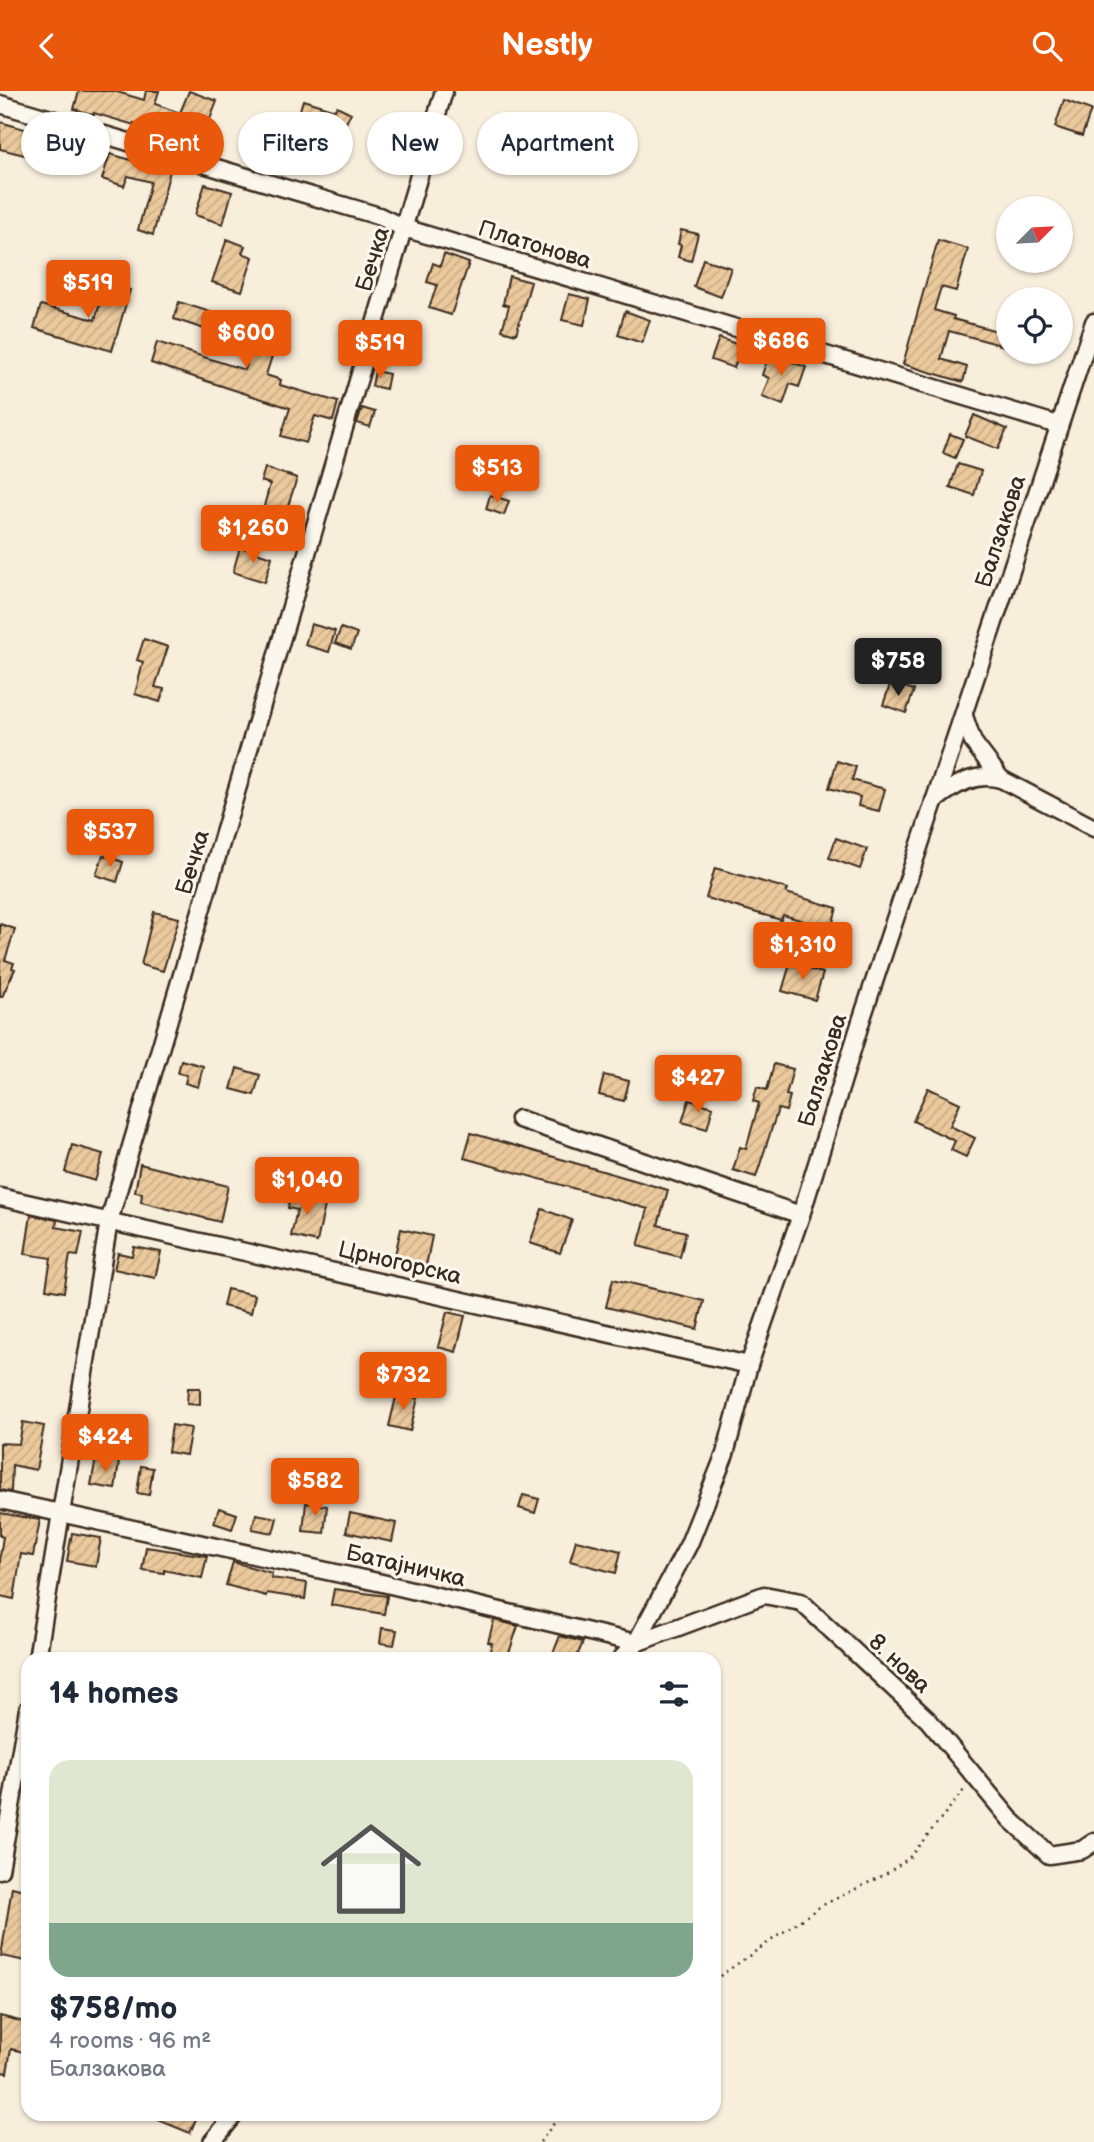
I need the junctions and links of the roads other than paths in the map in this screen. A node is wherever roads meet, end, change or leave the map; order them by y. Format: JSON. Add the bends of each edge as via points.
{"nodes":[{"id":1,"x":444,"y":91,"type":"edge"},
{"id":2,"x":0,"y":104,"type":"edge"},
{"id":3,"x":404,"y":229,"type":"junction"},
{"id":4,"x":1094,"y":322,"type":"edge"},
{"id":5,"x":1058,"y":425,"type":"junction"},
{"id":6,"x":964,"y":716,"type":"junction"},
{"id":7,"x":1001,"y":779,"type":"junction"},
{"id":8,"x":934,"y":801,"type":"junction"},
{"id":9,"x":1094,"y":828,"type":"edge"},
{"id":10,"x":519,"y":1119,"type":"dead end"},
{"id":11,"x":0,"y":1197,"type":"edge"},
{"id":12,"x":801,"y":1215,"type":"junction"},
{"id":13,"x":109,"y":1221,"type":"junction"},
{"id":14,"x":749,"y":1365,"type":"junction"},
{"id":15,"x":0,"y":1500,"type":"edge"},
{"id":16,"x":62,"y":1514,"type":"junction"},
{"id":17,"x":636,"y":1643,"type":"junction"},
{"id":18,"x":38,"y":1652,"type":"edge"},
{"id":19,"x":628,"y":1652,"type":"edge"},
{"id":20,"x":21,"y":1749,"type":"edge"},
{"id":21,"x":1094,"y":1842,"type":"edge"},
{"id":22,"x":0,"y":1870,"type":"edge"},
{"id":23,"x":229,"y":2121,"type":"edge"},
{"id":24,"x":212,"y":2142,"type":"edge"}],
"edges":[{"from":1,"to":3,"type":"street","name":"Бечка"},
{"from":2,"to":3,"type":"street","name":"Платонова","via":[[379,216]]},
{"from":3,"to":5,"type":"street","name":"Платонова"},
{"from":3,"to":13,"type":"street","name":"Бечка"},
{"from":4,"to":5,"type":"street","name":"Балзакова"},
{"from":5,"to":6,"type":"street","name":"Балзакова"},
{"from":6,"to":7,"type":"street","via":[[974,743]]},
{"from":6,"to":8,"type":"street","name":"Балзакова"},
{"from":7,"to":8,"type":"street","via":[[991,776],[963,781]]},
{"from":7,"to":9,"type":"street"},
{"from":8,"to":12,"type":"street","name":"Балзакова"},
{"from":10,"to":12,"type":"street"},
{"from":11,"to":13,"type":"street","name":"Црногорска"},
{"from":12,"to":14,"type":"street","name":"Балзакова"},
{"from":13,"to":14,"type":"street","name":"Црногорска"},
{"from":13,"to":16,"type":"street","name":"Бечка"},
{"from":14,"to":17,"type":"street","name":"Балзакова","via":[[724,1454],[694,1531]]},
{"from":15,"to":16,"type":"street","name":"Батајничка"},
{"from":16,"to":17,"type":"street","name":"Батајничка"},
{"from":16,"to":18,"type":"street","name":"Бечка"},
{"from":17,"to":19,"type":"street","name":"Балзакова"},
{"from":17,"to":21,"type":"street","name":"8. нова","via":[[764,1595],[801,1602],[928,1720],[1010,1819],[1049,1855],[1082,1850]]},
{"from":20,"to":22,"type":"street"},
{"from":23,"to":24,"type":"street"}]}
